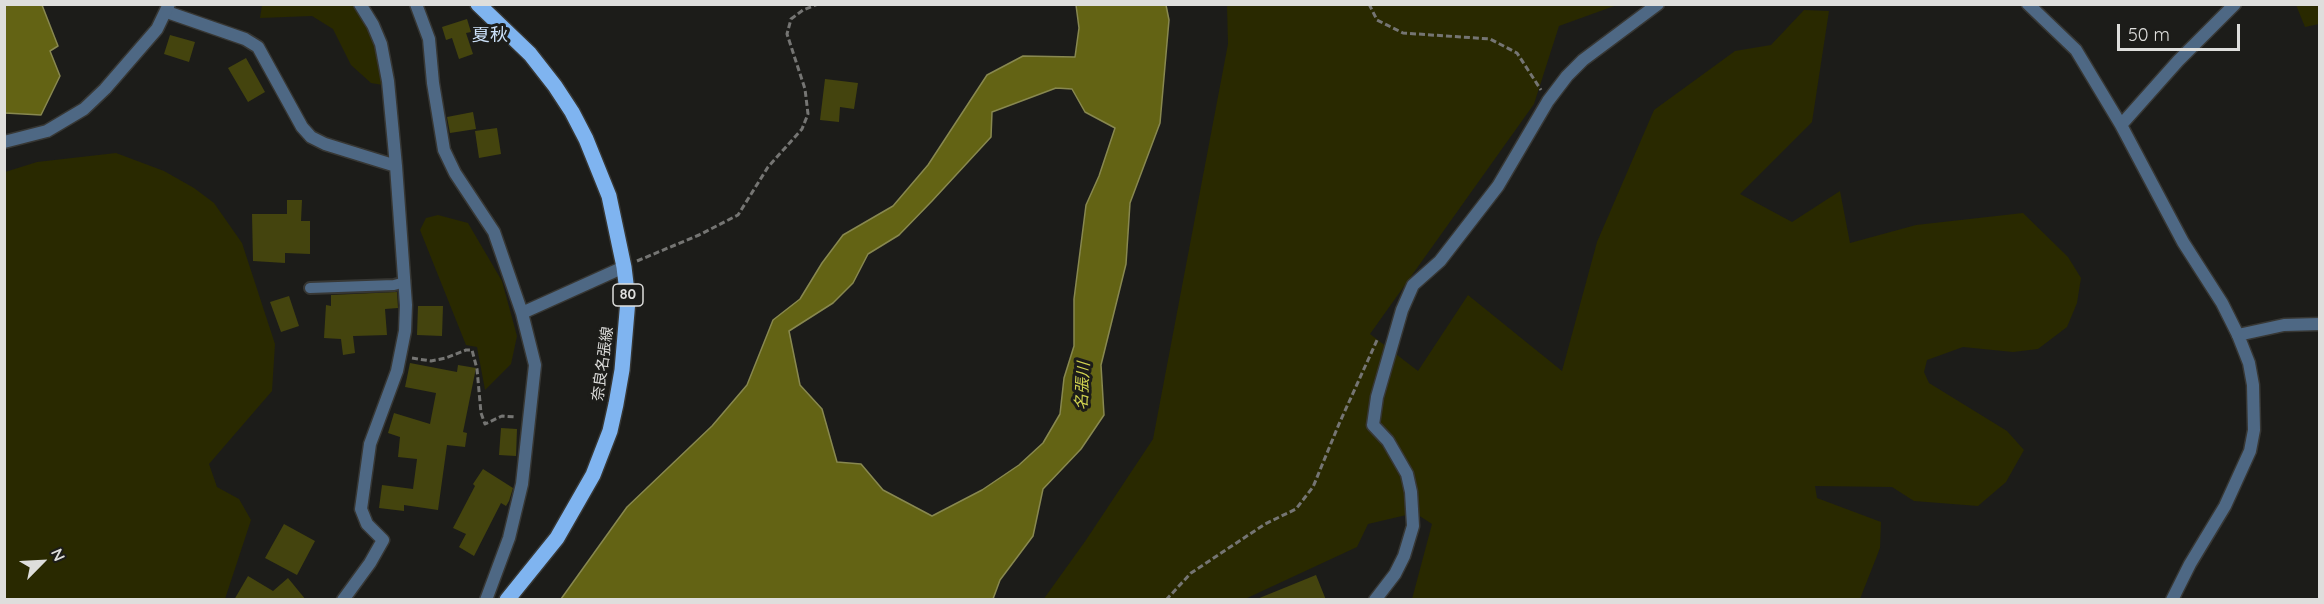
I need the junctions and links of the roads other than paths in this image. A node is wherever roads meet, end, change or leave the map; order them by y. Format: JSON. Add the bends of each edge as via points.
{"nodes":[{"id":1,"x":360,"y":4,"type":"edge"},
{"id":2,"x":416,"y":4,"type":"edge"},
{"id":3,"x":478,"y":4,"type":"edge"},
{"id":4,"x":1658,"y":4,"type":"edge"},
{"id":5,"x":2028,"y":4,"type":"edge"},
{"id":6,"x":2235,"y":4,"type":"edge"},
{"id":7,"x":168,"y":8,"type":"edge"},
{"id":8,"x":2121,"y":125,"type":"junction"},
{"id":9,"x":4,"y":142,"type":"edge"},
{"id":10,"x":396,"y":166,"type":"junction"},
{"id":11,"x":624,"y":267,"type":"junction"},
{"id":12,"x":405,"y":282,"type":"junction"},
{"id":13,"x":310,"y":288,"type":"dead end"},
{"id":14,"x":522,"y":313,"type":"junction"},
{"id":15,"x":2319,"y":324,"type":"edge"},
{"id":16,"x":2238,"y":335,"type":"junction"},
{"id":17,"x":343,"y":600,"type":"edge"},
{"id":18,"x":486,"y":600,"type":"edge"},
{"id":19,"x":507,"y":600,"type":"edge"},
{"id":20,"x":1375,"y":600,"type":"edge"},
{"id":21,"x":2172,"y":600,"type":"edge"}],
"edges":[{"from":1,"to":10,"type":"street","via":[[381,44]]},
{"from":2,"to":14,"type":"street","via":[[429,39],[444,150],[494,232]]},
{"from":3,"to":11,"type":"main road","name":"奈良名張線","number":"80","via":[[530,54],[572,112],[606,187]]},
{"from":4,"to":20,"type":"street","via":[[1583,60],[1548,100],[1498,186],[1440,261],[1413,285],[1377,397],[1373,425],[1388,441],[1407,474],[1413,526],[1395,574]]},
{"from":5,"to":8,"type":"street","via":[[2076,50]]},
{"from":6,"to":8,"type":"street"},
{"from":7,"to":9,"type":"street","via":[[143,46],[84,109],[47,131]]},
{"from":7,"to":10,"type":"street","via":[[258,46],[311,137]]},
{"from":8,"to":16,"type":"street"},
{"from":10,"to":12,"type":"street"},
{"from":11,"to":14,"type":"street"},
{"from":11,"to":19,"type":"main road","name":"奈良名張線","number":"80","via":[[627,330],[610,431],[593,475],[557,538]]},
{"from":12,"to":13,"type":"lane"},
{"from":12,"to":17,"type":"street","via":[[406,322],[401,356],[370,444],[361,509],[367,524],[382,540]]},
{"from":14,"to":18,"type":"street","via":[[535,365],[522,484],[509,538]]},
{"from":15,"to":16,"type":"street","via":[[2284,325]]},
{"from":16,"to":21,"type":"street","via":[[2253,385],[2254,430],[2250,451],[2225,506]]}]}
